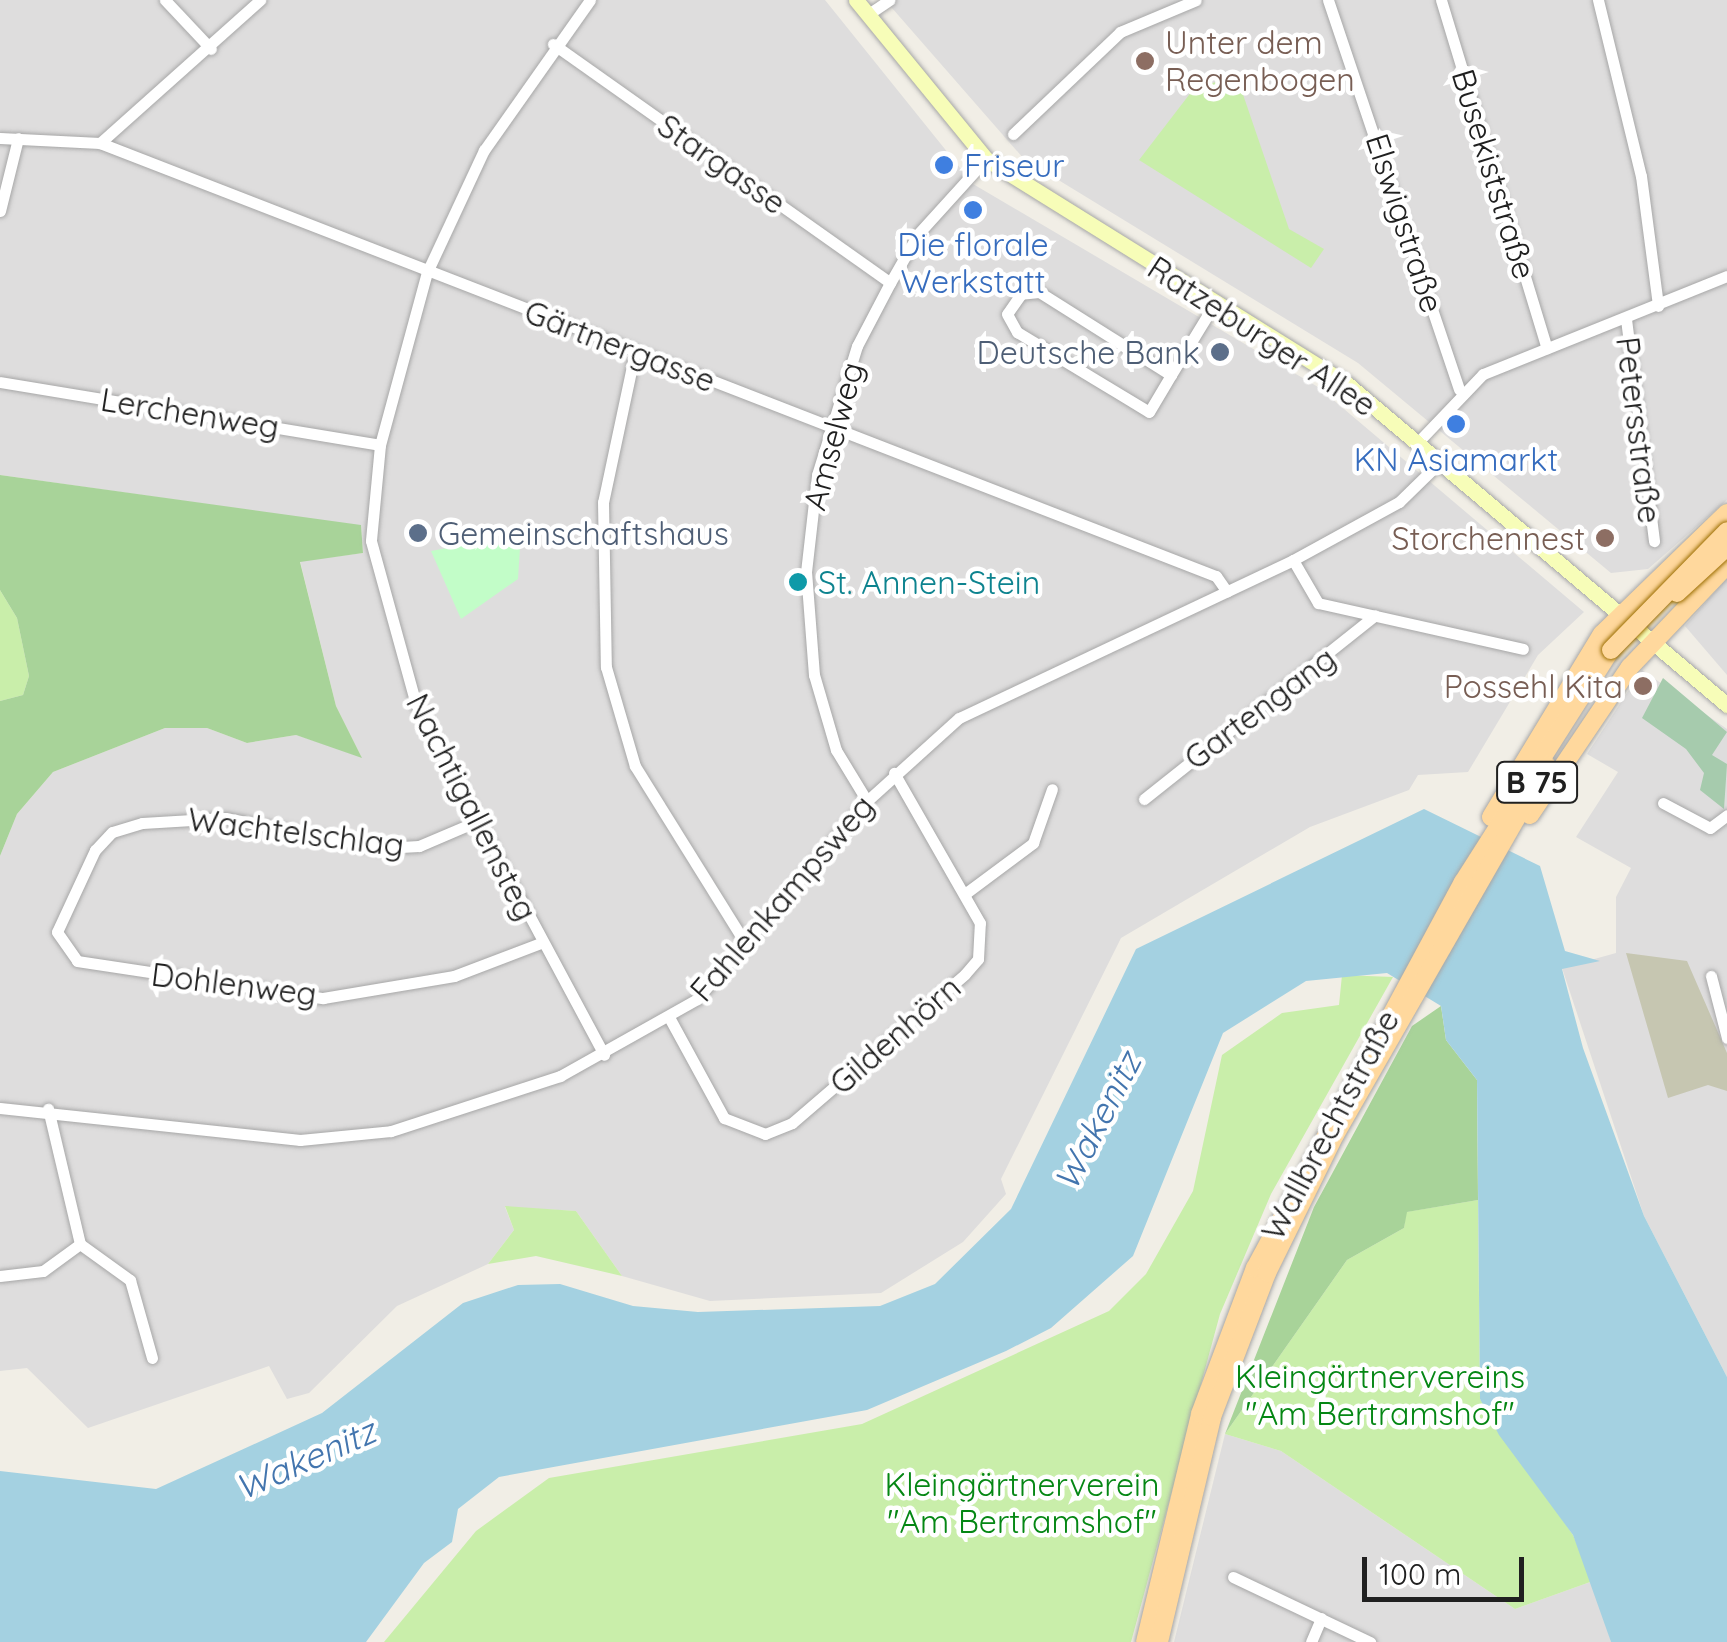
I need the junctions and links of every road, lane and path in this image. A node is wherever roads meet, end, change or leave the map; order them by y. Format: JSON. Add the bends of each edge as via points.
{"nodes":[{"id":1,"x":164,"y":0,"type":"edge"},
{"id":2,"x":260,"y":0,"type":"edge"},
{"id":3,"x":590,"y":0,"type":"edge"},
{"id":4,"x":856,"y":0,"type":"edge"},
{"id":5,"x":889,"y":0,"type":"edge"},
{"id":6,"x":1196,"y":0,"type":"edge"},
{"id":7,"x":1328,"y":0,"type":"edge"},
{"id":8,"x":1441,"y":0,"type":"edge"},
{"id":9,"x":1598,"y":0,"type":"edge"},
{"id":10,"x":867,"y":15,"type":"junction"},
{"id":11,"x":553,"y":44,"type":"junction"},
{"id":12,"x":211,"y":49,"type":"junction"},
{"id":13,"x":1013,"y":134,"type":"dead end"},
{"id":14,"x":0,"y":138,"type":"edge"},
{"id":15,"x":18,"y":138,"type":"junction"},
{"id":16,"x":100,"y":144,"type":"junction"},
{"id":17,"x":986,"y":159,"type":"junction"},
{"id":18,"x":0,"y":211,"type":"edge"},
{"id":19,"x":427,"y":272,"type":"junction"},
{"id":20,"x":1727,"y":276,"type":"edge"},
{"id":21,"x":890,"y":283,"type":"junction"},
{"id":22,"x":1216,"y":302,"type":"junction"},
{"id":23,"x":1658,"y":306,"type":"junction"},
{"id":24,"x":1626,"y":319,"type":"junction"},
{"id":25,"x":1548,"y":348,"type":"junction"},
{"id":26,"x":635,"y":352,"type":"junction"},
{"id":27,"x":1171,"y":375,"type":"junction"},
{"id":28,"x":0,"y":382,"type":"edge"},
{"id":29,"x":1459,"y":390,"type":"junction"},
{"id":30,"x":830,"y":426,"type":"junction"},
{"id":31,"x":1418,"y":442,"type":"junction"},
{"id":32,"x":380,"y":445,"type":"junction"},
{"id":33,"x":1441,"y":460,"type":"junction"},
{"id":34,"x":1727,"y":513,"type":"edge"},
{"id":35,"x":1727,"y":532,"type":"edge"},
{"id":36,"x":1654,"y":541,"type":"dead end"},
{"id":37,"x":1727,"y":547,"type":"edge"},
{"id":38,"x":1293,"y":560,"type":"junction"},
{"id":39,"x":1727,"y":566,"type":"edge"},
{"id":40,"x":1227,"y":592,"type":"junction"},
{"id":41,"x":1622,"y":611,"type":"junction"},
{"id":42,"x":1375,"y":615,"type":"junction"},
{"id":43,"x":1653,"y":640,"type":"junction"},
{"id":44,"x":1523,"y":650,"type":"dead end"},
{"id":45,"x":1617,"y":651,"type":"junction"},
{"id":46,"x":1727,"y":705,"type":"edge"},
{"id":47,"x":894,"y":773,"type":"junction"},
{"id":48,"x":1052,"y":790,"type":"dead end"},
{"id":49,"x":1144,"y":799,"type":"dead end"},
{"id":50,"x":867,"y":801,"type":"junction"},
{"id":51,"x":1663,"y":803,"type":"dead end"},
{"id":52,"x":1727,"y":814,"type":"edge"},
{"id":53,"x":473,"y":824,"type":"junction"},
{"id":54,"x":1470,"y":885,"type":"junction"},
{"id":55,"x":966,"y":893,"type":"junction"},
{"id":56,"x":56,"y":932,"type":"joint"},
{"id":57,"x":541,"y":943,"type":"junction"},
{"id":58,"x":747,"y":946,"type":"junction"},
{"id":59,"x":1711,"y":976,"type":"dead end"},
{"id":60,"x":670,"y":1019,"type":"junction"},
{"id":61,"x":1727,"y":1038,"type":"edge"},
{"id":62,"x":604,"y":1056,"type":"junction"},
{"id":63,"x":1366,"y":1067,"type":"junction"},
{"id":64,"x":0,"y":1108,"type":"edge"},
{"id":65,"x":48,"y":1109,"type":"junction"},
{"id":66,"x":80,"y":1244,"type":"junction"},
{"id":67,"x":0,"y":1276,"type":"edge"},
{"id":68,"x":152,"y":1358,"type":"dead end"},
{"id":69,"x":1233,"y":1577,"type":"dead end"},
{"id":70,"x":1321,"y":1618,"type":"junction"},
{"id":71,"x":1146,"y":1642,"type":"edge"},
{"id":72,"x":1159,"y":1642,"type":"edge"},
{"id":73,"x":1311,"y":1642,"type":"edge"},
{"id":74,"x":1370,"y":1642,"type":"edge"}],
"edges":[{"from":1,"to":12,"type":"street"},
{"from":2,"to":12,"type":"street"},
{"from":3,"to":11,"type":"street","name":"Nachtigallensteg"},
{"from":4,"to":10,"type":"main road","name":"Ratzeburger Allee"},
{"from":5,"to":10,"type":"street"},
{"from":6,"to":13,"type":"street","via":[[1120,32]]},
{"from":7,"to":29,"type":"street","name":"Elswigstraße"},
{"from":8,"to":25,"type":"street","name":"Busekiststraße"},
{"from":9,"to":23,"type":"street","via":[[1641,176]]},
{"from":10,"to":17,"type":"main road","name":"Ratzeburger Allee"},
{"from":11,"to":19,"type":"street","name":"Nachtigallensteg","via":[[484,150]]},
{"from":11,"to":21,"type":"street","name":"Stargasse"},
{"from":12,"to":16,"type":"street"},
{"from":14,"to":15,"type":"street","name":"Gärtnergasse"},
{"from":15,"to":16,"type":"street","name":"Gärtnergasse"},
{"from":15,"to":18,"type":"street"},
{"from":16,"to":19,"type":"street","name":"Gärtnergasse"},
{"from":17,"to":21,"type":"street","name":"Amselweg","via":[[918,234]]},
{"from":17,"to":22,"type":"main road","name":"Ratzeburger Allee"},
{"from":19,"to":26,"type":"street","name":"Gärtnergasse"},
{"from":19,"to":32,"type":"street","name":"Nachtigallensteg"},
{"from":20,"to":23,"type":"street"},
{"from":21,"to":30,"type":"street","name":"Amselweg"},
{"from":22,"to":27,"type":"street"},
{"from":22,"to":31,"type":"main road","name":"Ratzeburger Allee","via":[[1346,383]]},
{"from":23,"to":24,"type":"street"},
{"from":24,"to":25,"type":"street"},
{"from":24,"to":36,"type":"street","name":"Petersstraße"},
{"from":25,"to":29,"type":"street"},
{"from":26,"to":30,"type":"street","name":"Gärtnergasse"},
{"from":26,"to":58,"type":"street","via":[[604,502],[606,667],[635,766]]},
{"from":27,"to":27,"type":"street","via":[[1148,412],[1017,332],[1007,314],[1021,294],[1039,292]]},
{"from":28,"to":32,"type":"street","name":"Lerchenweg"},
{"from":29,"to":31,"type":"street"},
{"from":30,"to":40,"type":"street","name":"Gärtnergasse","via":[[1216,576]]},
{"from":30,"to":50,"type":"street","name":"Amselweg","via":[[809,524],[810,648],[829,732]]},
{"from":31,"to":33,"type":"main road","name":"Ratzeburger Allee"},
{"from":32,"to":53,"type":"street","name":"Nachtigallensteg","via":[[374,559],[416,704]]},
{"from":33,"to":38,"type":"street","name":"Fahlenkampsweg","via":[[1398,502]]},
{"from":33,"to":41,"type":"main road","name":"Ratzeburger Allee"},
{"from":34,"to":41,"type":"main road"},
{"from":35,"to":45,"type":"main road","number":"B 75","bridge":true},
{"from":37,"to":45,"type":"main road","number":"B 75","bridge":true},
{"from":38,"to":40,"type":"street","name":"Fahlenkampsweg"},
{"from":38,"to":42,"type":"street","via":[[1318,603]]},
{"from":39,"to":43,"type":"main road"},
{"from":40,"to":47,"type":"street","name":"Fahlenkampsweg","via":[[988,702]]},
{"from":41,"to":43,"type":"main road","name":"Ratzeburger Allee"},
{"from":41,"to":45,"type":"main road"},
{"from":42,"to":44,"type":"street"},
{"from":42,"to":49,"type":"street","name":"Gartengang"},
{"from":43,"to":45,"type":"main road"},
{"from":43,"to":46,"type":"main road","name":"Ratzeburger Allee"},
{"from":45,"to":54,"type":"main road","name":"Wallbrechtstraße","number":"B 75"},
{"from":45,"to":54,"type":"main road","via":[[1508,776]]},
{"from":47,"to":50,"type":"street","name":"Fahlenkampsweg"},
{"from":47,"to":55,"type":"street","name":"Gildenhörn"},
{"from":48,"to":55,"type":"street","via":[[1032,844]]},
{"from":50,"to":58,"type":"street","name":"Fahlenkampsweg"},
{"from":51,"to":52,"type":"street","via":[[1710,828]]},
{"from":53,"to":56,"type":"street","name":"Wachtelschlag","via":[[419,846],[382,848],[225,818],[142,822],[112,832],[95,850]]},
{"from":53,"to":57,"type":"street","name":"Nachtigallensteg"},
{"from":54,"to":63,"type":"main road","name":"Wallbrechtstraße","number":"B 75"},
{"from":55,"to":60,"type":"street","name":"Gildenhörn","via":[[980,923],[978,959],[780,1130],[741,1131],[724,1118]]},
{"from":56,"to":57,"type":"street","name":"Dohlenweg","via":[[78,961],[323,998],[454,976]]},
{"from":57,"to":62,"type":"street","name":"Nachtigallensteg"},
{"from":58,"to":60,"type":"street","name":"Fahlenkampsweg"},
{"from":59,"to":61,"type":"street"},
{"from":60,"to":62,"type":"street","name":"Fahlenkampsweg"},
{"from":62,"to":65,"type":"street","name":"Fahlenkampsweg","via":[[472,1109],[360,1136],[216,1137]]},
{"from":63,"to":71,"type":"main road","name":"Wallbrechtstraße","number":"B 75","via":[[1234,1318],[1200,1414]]},
{"from":63,"to":72,"type":"main road","name":"Wallbrechtstraße","number":"B 75","via":[[1246,1323],[1212,1418]]},
{"from":64,"to":65,"type":"street","name":"Fahlenkampsweg"},
{"from":65,"to":66,"type":"street"},
{"from":66,"to":67,"type":"street","via":[[43,1271]]},
{"from":66,"to":68,"type":"street","via":[[130,1280]]},
{"from":69,"to":70,"type":"street"},
{"from":70,"to":73,"type":"street"},
{"from":70,"to":74,"type":"street"}]}
